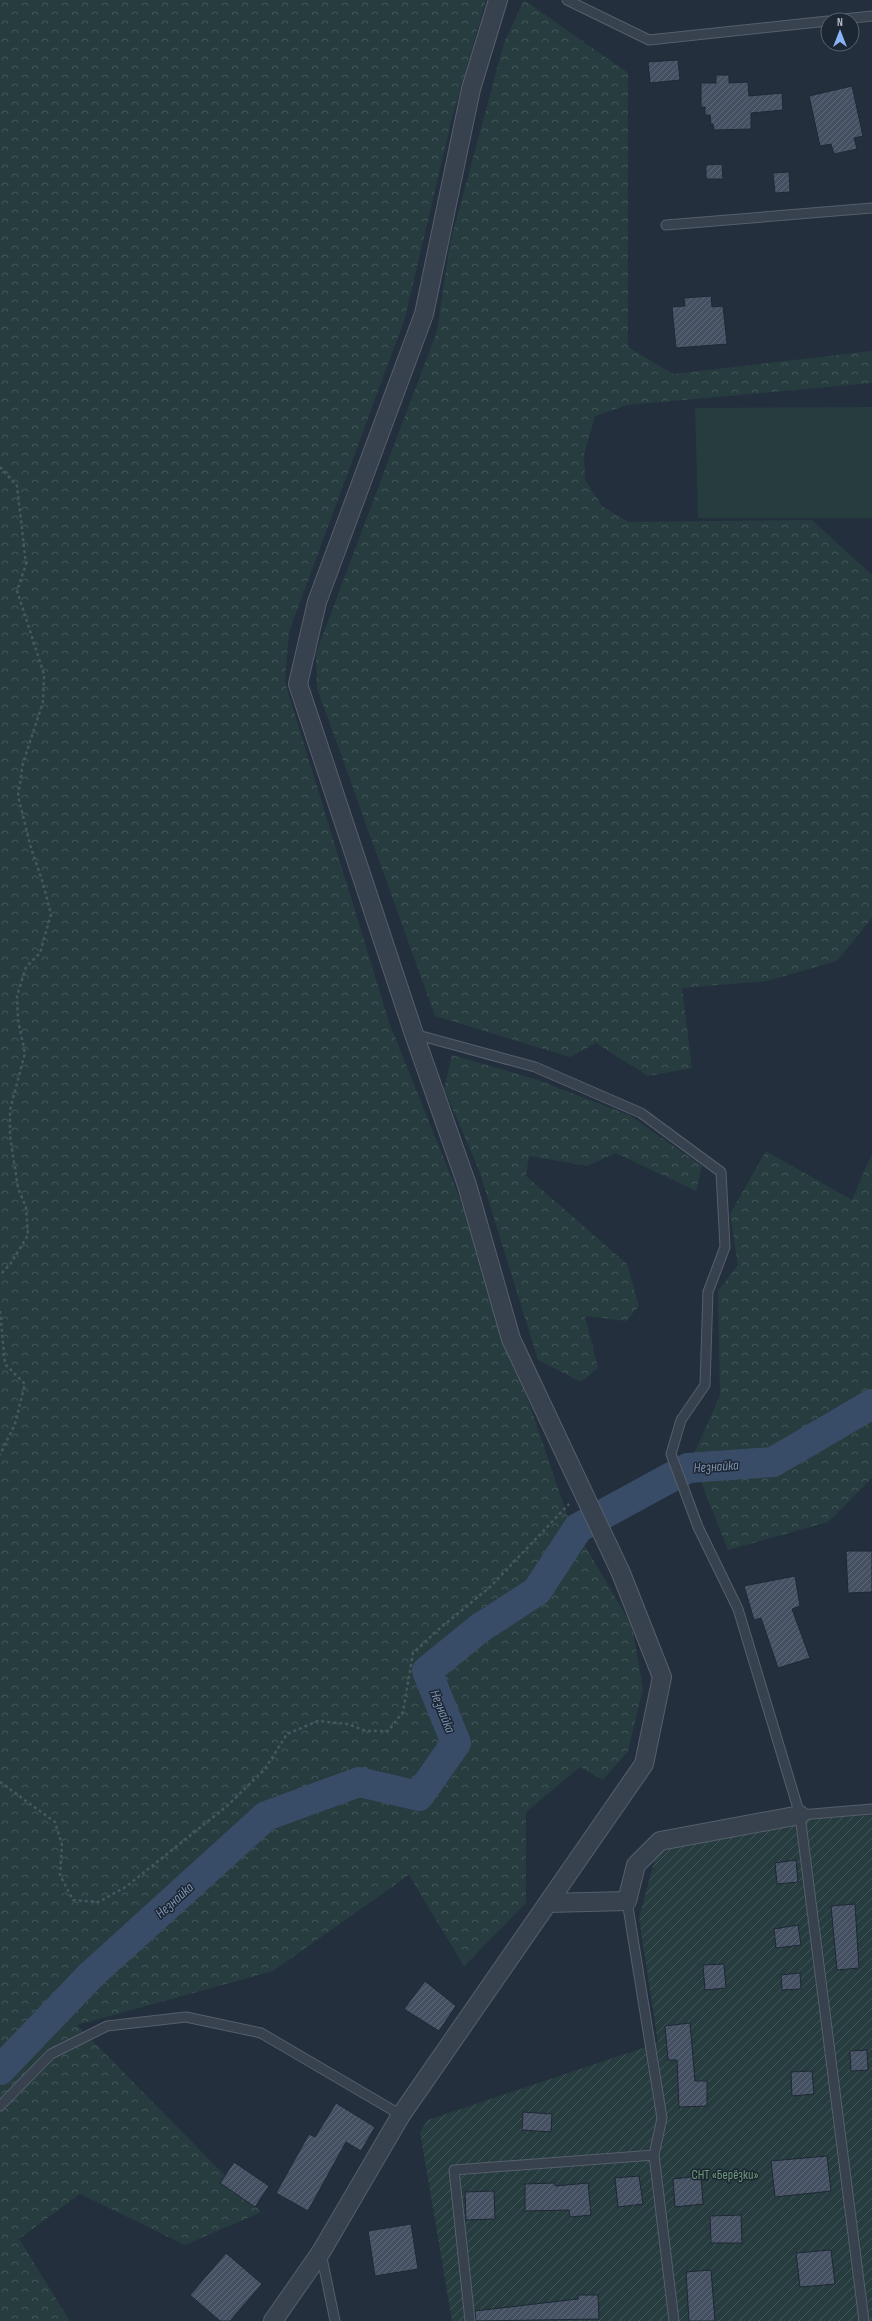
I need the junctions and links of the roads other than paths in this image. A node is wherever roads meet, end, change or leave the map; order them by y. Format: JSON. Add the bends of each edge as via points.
{"nodes":[{"id":1,"x":498,"y":0,"type":"edge"},
{"id":2,"x":567,"y":0,"type":"edge"},
{"id":3,"x":872,"y":16,"type":"edge"},
{"id":4,"x":860,"y":17,"type":"edge"},
{"id":5,"x":820,"y":22,"type":"edge"},
{"id":6,"x":872,"y":208,"type":"edge"},
{"id":7,"x":666,"y":225,"type":"dead end"},
{"id":8,"x":414,"y":1034,"type":"junction"},
{"id":9,"x":872,"y":1809,"type":"edge"},
{"id":10,"x":800,"y":1815,"type":"junction"},
{"id":11,"x":627,"y":1901,"type":"junction"},
{"id":12,"x":548,"y":1904,"type":"junction"},
{"id":13,"x":0,"y":2106,"type":"edge"},
{"id":14,"x":401,"y":2115,"type":"junction"},
{"id":15,"x":654,"y":2155,"type":"junction"},
{"id":16,"x":321,"y":2252,"type":"junction"},
{"id":17,"x":273,"y":2321,"type":"edge"},
{"id":18,"x":335,"y":2321,"type":"edge"},
{"id":19,"x":470,"y":2321,"type":"edge"},
{"id":20,"x":674,"y":2321,"type":"edge"},
{"id":21,"x":864,"y":2321,"type":"edge"}],
"edges":[{"from":1,"to":8,"type":"street","via":[[471,90],[424,314],[317,602],[298,684]]},
{"from":2,"to":5,"type":"lane","via":[[649,40]]},
{"from":3,"to":4,"type":"lane"},
{"from":6,"to":7,"type":"lane"},
{"from":8,"to":10,"type":"lane","via":[[535,1067],[641,1112],[721,1172],[725,1247],[708,1292],[705,1385],[681,1420],[671,1454],[698,1527],[738,1609]]},
{"from":8,"to":12,"type":"street","via":[[467,1186],[511,1339],[621,1573],[662,1677],[644,1764]]},
{"from":9,"to":10,"type":"lane"},
{"from":10,"to":11,"type":"street","via":[[660,1841],[636,1866]]},
{"from":10,"to":21,"type":"lane"},
{"from":11,"to":12,"type":"street"},
{"from":11,"to":15,"type":"lane","via":[[662,2118]]},
{"from":12,"to":14,"type":"street"},
{"from":13,"to":14,"type":"lane","via":[[51,2054],[107,2026],[186,2017],[261,2033]]},
{"from":14,"to":16,"type":"street"},
{"from":15,"to":19,"type":"lane","via":[[454,2170]]},
{"from":15,"to":20,"type":"lane"},
{"from":16,"to":17,"type":"street"},
{"from":16,"to":18,"type":"lane"}]}
